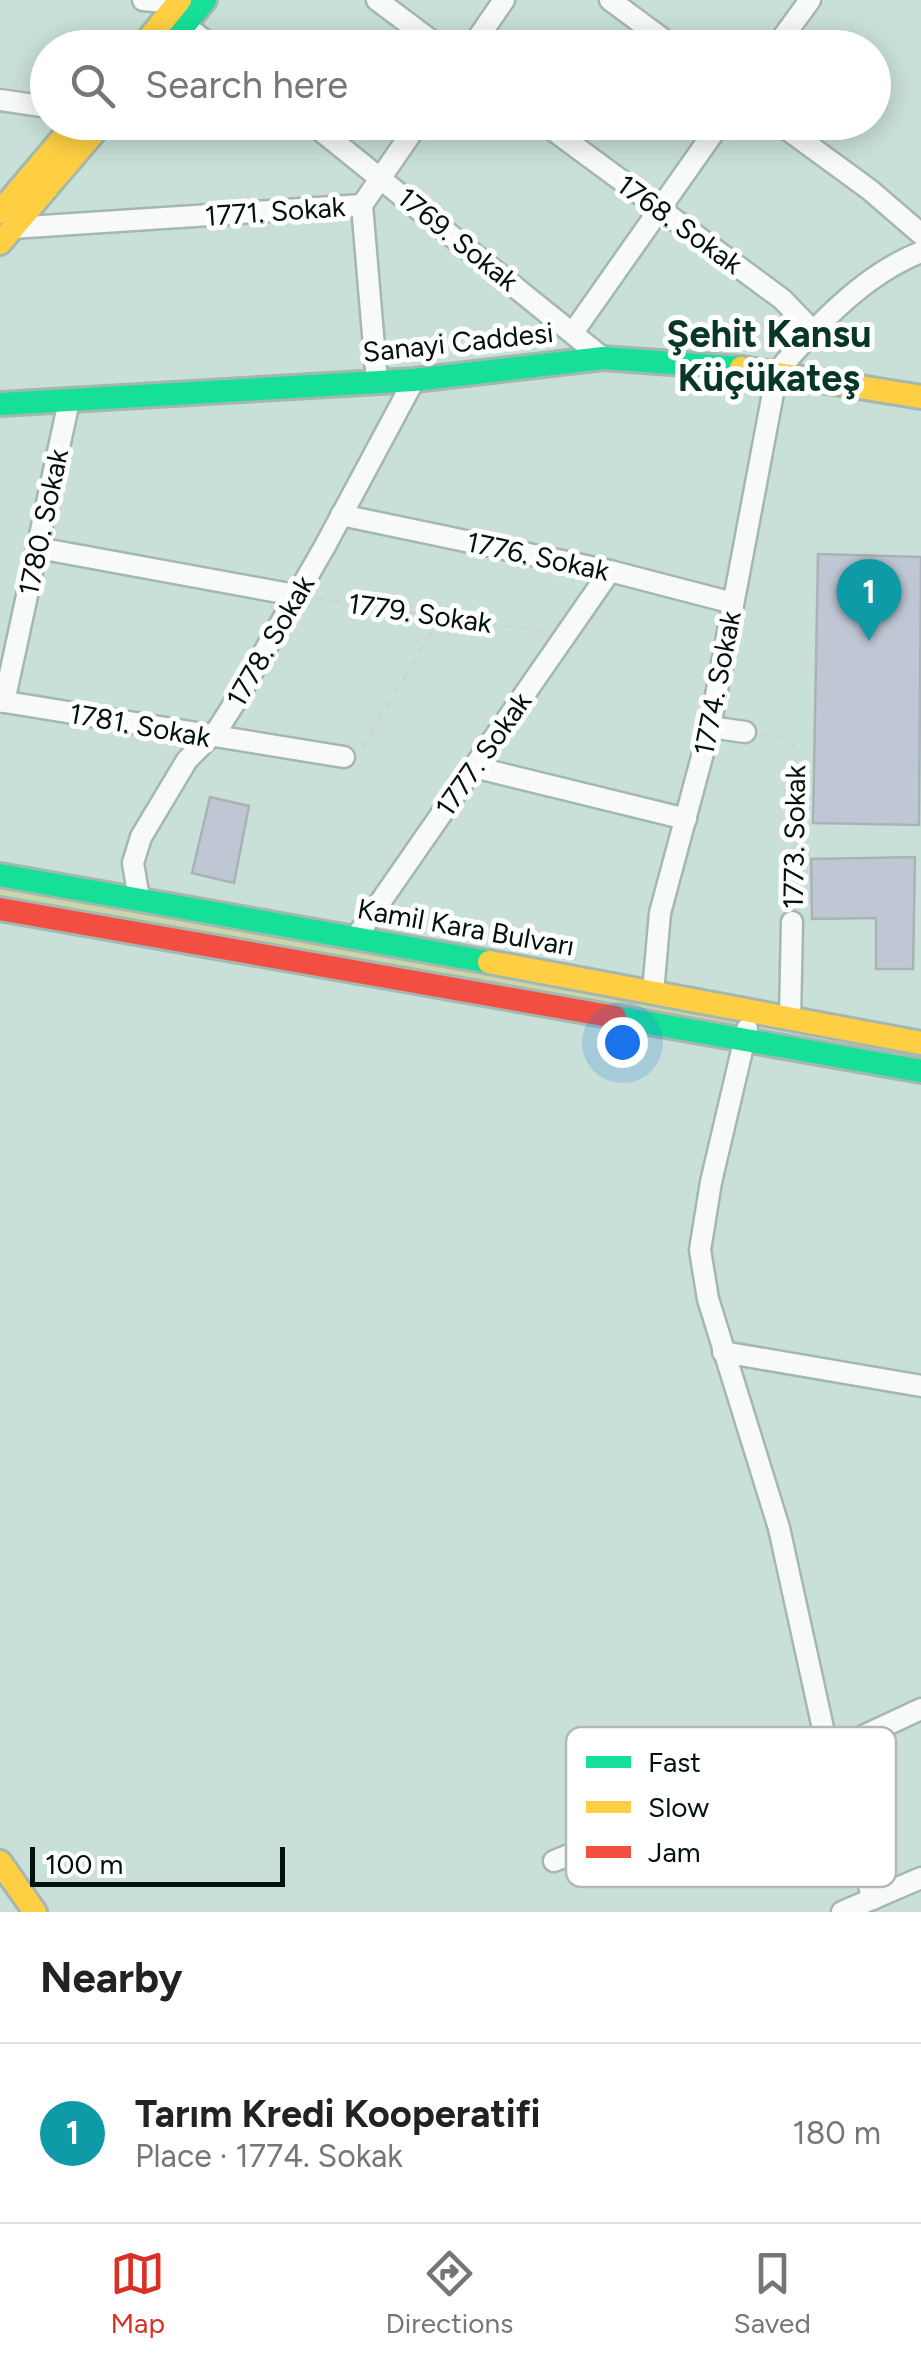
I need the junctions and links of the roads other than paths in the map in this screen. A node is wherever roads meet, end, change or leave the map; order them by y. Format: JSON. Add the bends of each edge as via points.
{"nodes":[{"id":1,"x":143,"y":0,"type":"edge"},
{"id":2,"x":205,"y":0,"type":"edge"},
{"id":3,"x":377,"y":0,"type":"edge"},
{"id":4,"x":504,"y":0,"type":"edge"},
{"id":5,"x":610,"y":0,"type":"edge"},
{"id":6,"x":810,"y":0,"type":"edge"},
{"id":7,"x":181,"y":10,"type":"edge"},
{"id":8,"x":160,"y":30,"type":"edge"},
{"id":9,"x":198,"y":30,"type":"edge"},
{"id":10,"x":417,"y":30,"type":"edge"},
{"id":11,"x":483,"y":30,"type":"edge"},
{"id":12,"x":650,"y":30,"type":"edge"},
{"id":13,"x":789,"y":30,"type":"edge"},
{"id":14,"x":0,"y":100,"type":"edge"},
{"id":15,"x":30,"y":104,"type":"edge"},
{"id":16,"x":64,"y":140,"type":"edge"},
{"id":17,"x":86,"y":140,"type":"edge"},
{"id":18,"x":333,"y":140,"type":"edge"},
{"id":19,"x":408,"y":140,"type":"edge"},
{"id":20,"x":566,"y":140,"type":"edge"},
{"id":21,"x":708,"y":140,"type":"edge"},
{"id":22,"x":802,"y":140,"type":"edge"},
{"id":23,"x":382,"y":178,"type":"junction"},
{"id":24,"x":362,"y":205,"type":"junction"},
{"id":25,"x":660,"y":209,"type":"junction"},
{"id":26,"x":4,"y":228,"type":"edge"},
{"id":27,"x":921,"y":234,"type":"edge"},
{"id":28,"x":921,"y":252,"type":"edge"},
{"id":29,"x":812,"y":330,"type":"junction"},
{"id":30,"x":574,"y":332,"type":"junction"},
{"id":31,"x":604,"y":358,"type":"junction"},
{"id":32,"x":777,"y":372,"type":"junction"},
{"id":33,"x":414,"y":380,"type":"junction"},
{"id":34,"x":377,"y":382,"type":"junction"},
{"id":35,"x":921,"y":397,"type":"edge"},
{"id":36,"x":69,"y":401,"type":"junction"},
{"id":37,"x":0,"y":404,"type":"edge"},
{"id":38,"x":342,"y":515,"type":"junction"},
{"id":39,"x":38,"y":548,"type":"junction"},
{"id":40,"x":610,"y":571,"type":"junction"},
{"id":41,"x":295,"y":595,"type":"junction"},
{"id":42,"x":733,"y":602,"type":"junction"},
{"id":43,"x":2,"y":701,"type":"edge"},
{"id":44,"x":710,"y":727,"type":"junction"},
{"id":45,"x":745,"y":732,"type":"road end"},
{"id":46,"x":208,"y":736,"type":"junction"},
{"id":47,"x":344,"y":757,"type":"road end"},
{"id":48,"x":474,"y":768,"type":"junction"},
{"id":49,"x":686,"y":820,"type":"junction"},
{"id":50,"x":0,"y":874,"type":"edge"},
{"id":51,"x":138,"y":899,"type":"junction"},
{"id":52,"x":0,"y":908,"type":"edge"},
{"id":53,"x":792,"y":922,"type":"road end"},
{"id":54,"x":356,"y":937,"type":"junction"},
{"id":55,"x":653,"y":992,"type":"junction"},
{"id":56,"x":752,"y":1011,"type":"junction"},
{"id":57,"x":790,"y":1018,"type":"junction"},
{"id":58,"x":744,"y":1040,"type":"junction"},
{"id":59,"x":921,"y":1043,"type":"edge"},
{"id":60,"x":921,"y":1071,"type":"edge"},
{"id":61,"x":722,"y":1352,"type":"junction"},
{"id":62,"x":921,"y":1386,"type":"edge"},
{"id":63,"x":921,"y":1708,"type":"edge"},
{"id":64,"x":822,"y":1727,"type":"edge"},
{"id":65,"x":881,"y":1727,"type":"edge"},
{"id":66,"x":566,"y":1856,"type":"edge"},
{"id":67,"x":554,"y":1861,"type":"dead end"},
{"id":68,"x":0,"y":1862,"type":"edge"},
{"id":69,"x":921,"y":1878,"type":"edge"},
{"id":70,"x":869,"y":1887,"type":"edge"},
{"id":71,"x":873,"y":1899,"type":"junction"},
{"id":72,"x":35,"y":1912,"type":"edge"},
{"id":73,"x":842,"y":1912,"type":"edge"}],
"edges":[{"from":1,"to":7,"type":"street"},
{"from":2,"to":7,"type":"main road"},
{"from":3,"to":10,"type":"street"},
{"from":4,"to":11,"type":"street"},
{"from":5,"to":12,"type":"street"},
{"from":6,"to":13,"type":"street"},
{"from":7,"to":8,"type":"main road"},
{"from":7,"to":9,"type":"street"},
{"from":14,"to":15,"type":"street"},
{"from":16,"to":26,"type":"main road"},
{"from":17,"to":26,"type":"main road"},
{"from":18,"to":23,"type":"street","name":"1769. Sokak"},
{"from":19,"to":23,"type":"street"},
{"from":20,"to":25,"type":"street","name":"1768. Sokak"},
{"from":21,"to":25,"type":"street"},
{"from":22,"to":27,"type":"street"},
{"from":23,"to":24,"type":"street"},
{"from":23,"to":30,"type":"street","name":"1769. Sokak"},
{"from":24,"to":26,"type":"street","name":"1771. Sokak"},
{"from":24,"to":34,"type":"street","name":"1771. Sokak"},
{"from":25,"to":29,"type":"street","name":"1768. Sokak","via":[[792,306]]},
{"from":25,"to":30,"type":"street"},
{"from":28,"to":29,"type":"street","via":[[869,283]]},
{"from":29,"to":32,"type":"street"},
{"from":30,"to":31,"type":"street","name":"1769. Sokak"},
{"from":31,"to":32,"type":"main road","name":"Sanayi Caddesi"},
{"from":31,"to":33,"type":"main road","name":"Sanayi Caddesi"},
{"from":32,"to":35,"type":"main road","name":"Sanayi Caddesi"},
{"from":32,"to":42,"type":"street","name":"1774. Sokak"},
{"from":33,"to":34,"type":"main road","name":"Sanayi Caddesi"},
{"from":33,"to":38,"type":"street","name":"1778. Sokak"},
{"from":34,"to":36,"type":"main road","name":"Sanayi Caddesi"},
{"from":36,"to":37,"type":"main road","name":"Sanayi Caddesi"},
{"from":36,"to":39,"type":"street","name":"1780. Sokak"},
{"from":38,"to":40,"type":"street","name":"1776. Sokak"},
{"from":38,"to":41,"type":"street","name":"1778. Sokak"},
{"from":39,"to":41,"type":"street"},
{"from":39,"to":43,"type":"street","name":"1780. Sokak"},
{"from":40,"to":42,"type":"street","name":"1776. Sokak"},
{"from":40,"to":48,"type":"street","name":"1777. Sokak"},
{"from":41,"to":46,"type":"street","name":"1778. Sokak","via":[[238,699]]},
{"from":42,"to":44,"type":"street","name":"1774. Sokak"},
{"from":43,"to":46,"type":"street","name":"1781. Sokak"},
{"from":44,"to":45,"type":"street"},
{"from":44,"to":49,"type":"street","name":"1774. Sokak"},
{"from":46,"to":47,"type":"street","name":"1781. Sokak"},
{"from":46,"to":51,"type":"street","name":"1778. Sokak","via":[[136,847]]},
{"from":48,"to":49,"type":"street"},
{"from":48,"to":54,"type":"street","name":"1777. Sokak"},
{"from":49,"to":55,"type":"street","name":"1774. Sokak","via":[[660,913]]},
{"from":50,"to":51,"type":"main road","name":"Kamil Kara Bulvarı"},
{"from":51,"to":54,"type":"main road","name":"Kamil Kara Bulvarı"},
{"from":52,"to":58,"type":"main road"},
{"from":53,"to":57,"type":"street","name":"1773. Sokak"},
{"from":54,"to":55,"type":"main road","name":"Kamil Kara Bulvarı"},
{"from":55,"to":56,"type":"main road","name":"Kamil Kara Bulvarı"},
{"from":56,"to":57,"type":"main road","name":"Kamil Kara Bulvarı"},
{"from":56,"to":58,"type":"street"},
{"from":57,"to":59,"type":"main road","name":"Kamil Kara Bulvarı"},
{"from":58,"to":60,"type":"main road"},
{"from":58,"to":61,"type":"street","via":[[700,1250]]},
{"from":61,"to":62,"type":"street"},
{"from":61,"to":64,"type":"street","via":[[778,1528]]},
{"from":63,"to":65,"type":"street"},
{"from":66,"to":67,"type":"street"},
{"from":68,"to":72,"type":"main road"},
{"from":69,"to":71,"type":"street"},
{"from":70,"to":71,"type":"street"},
{"from":71,"to":73,"type":"street"}]}
